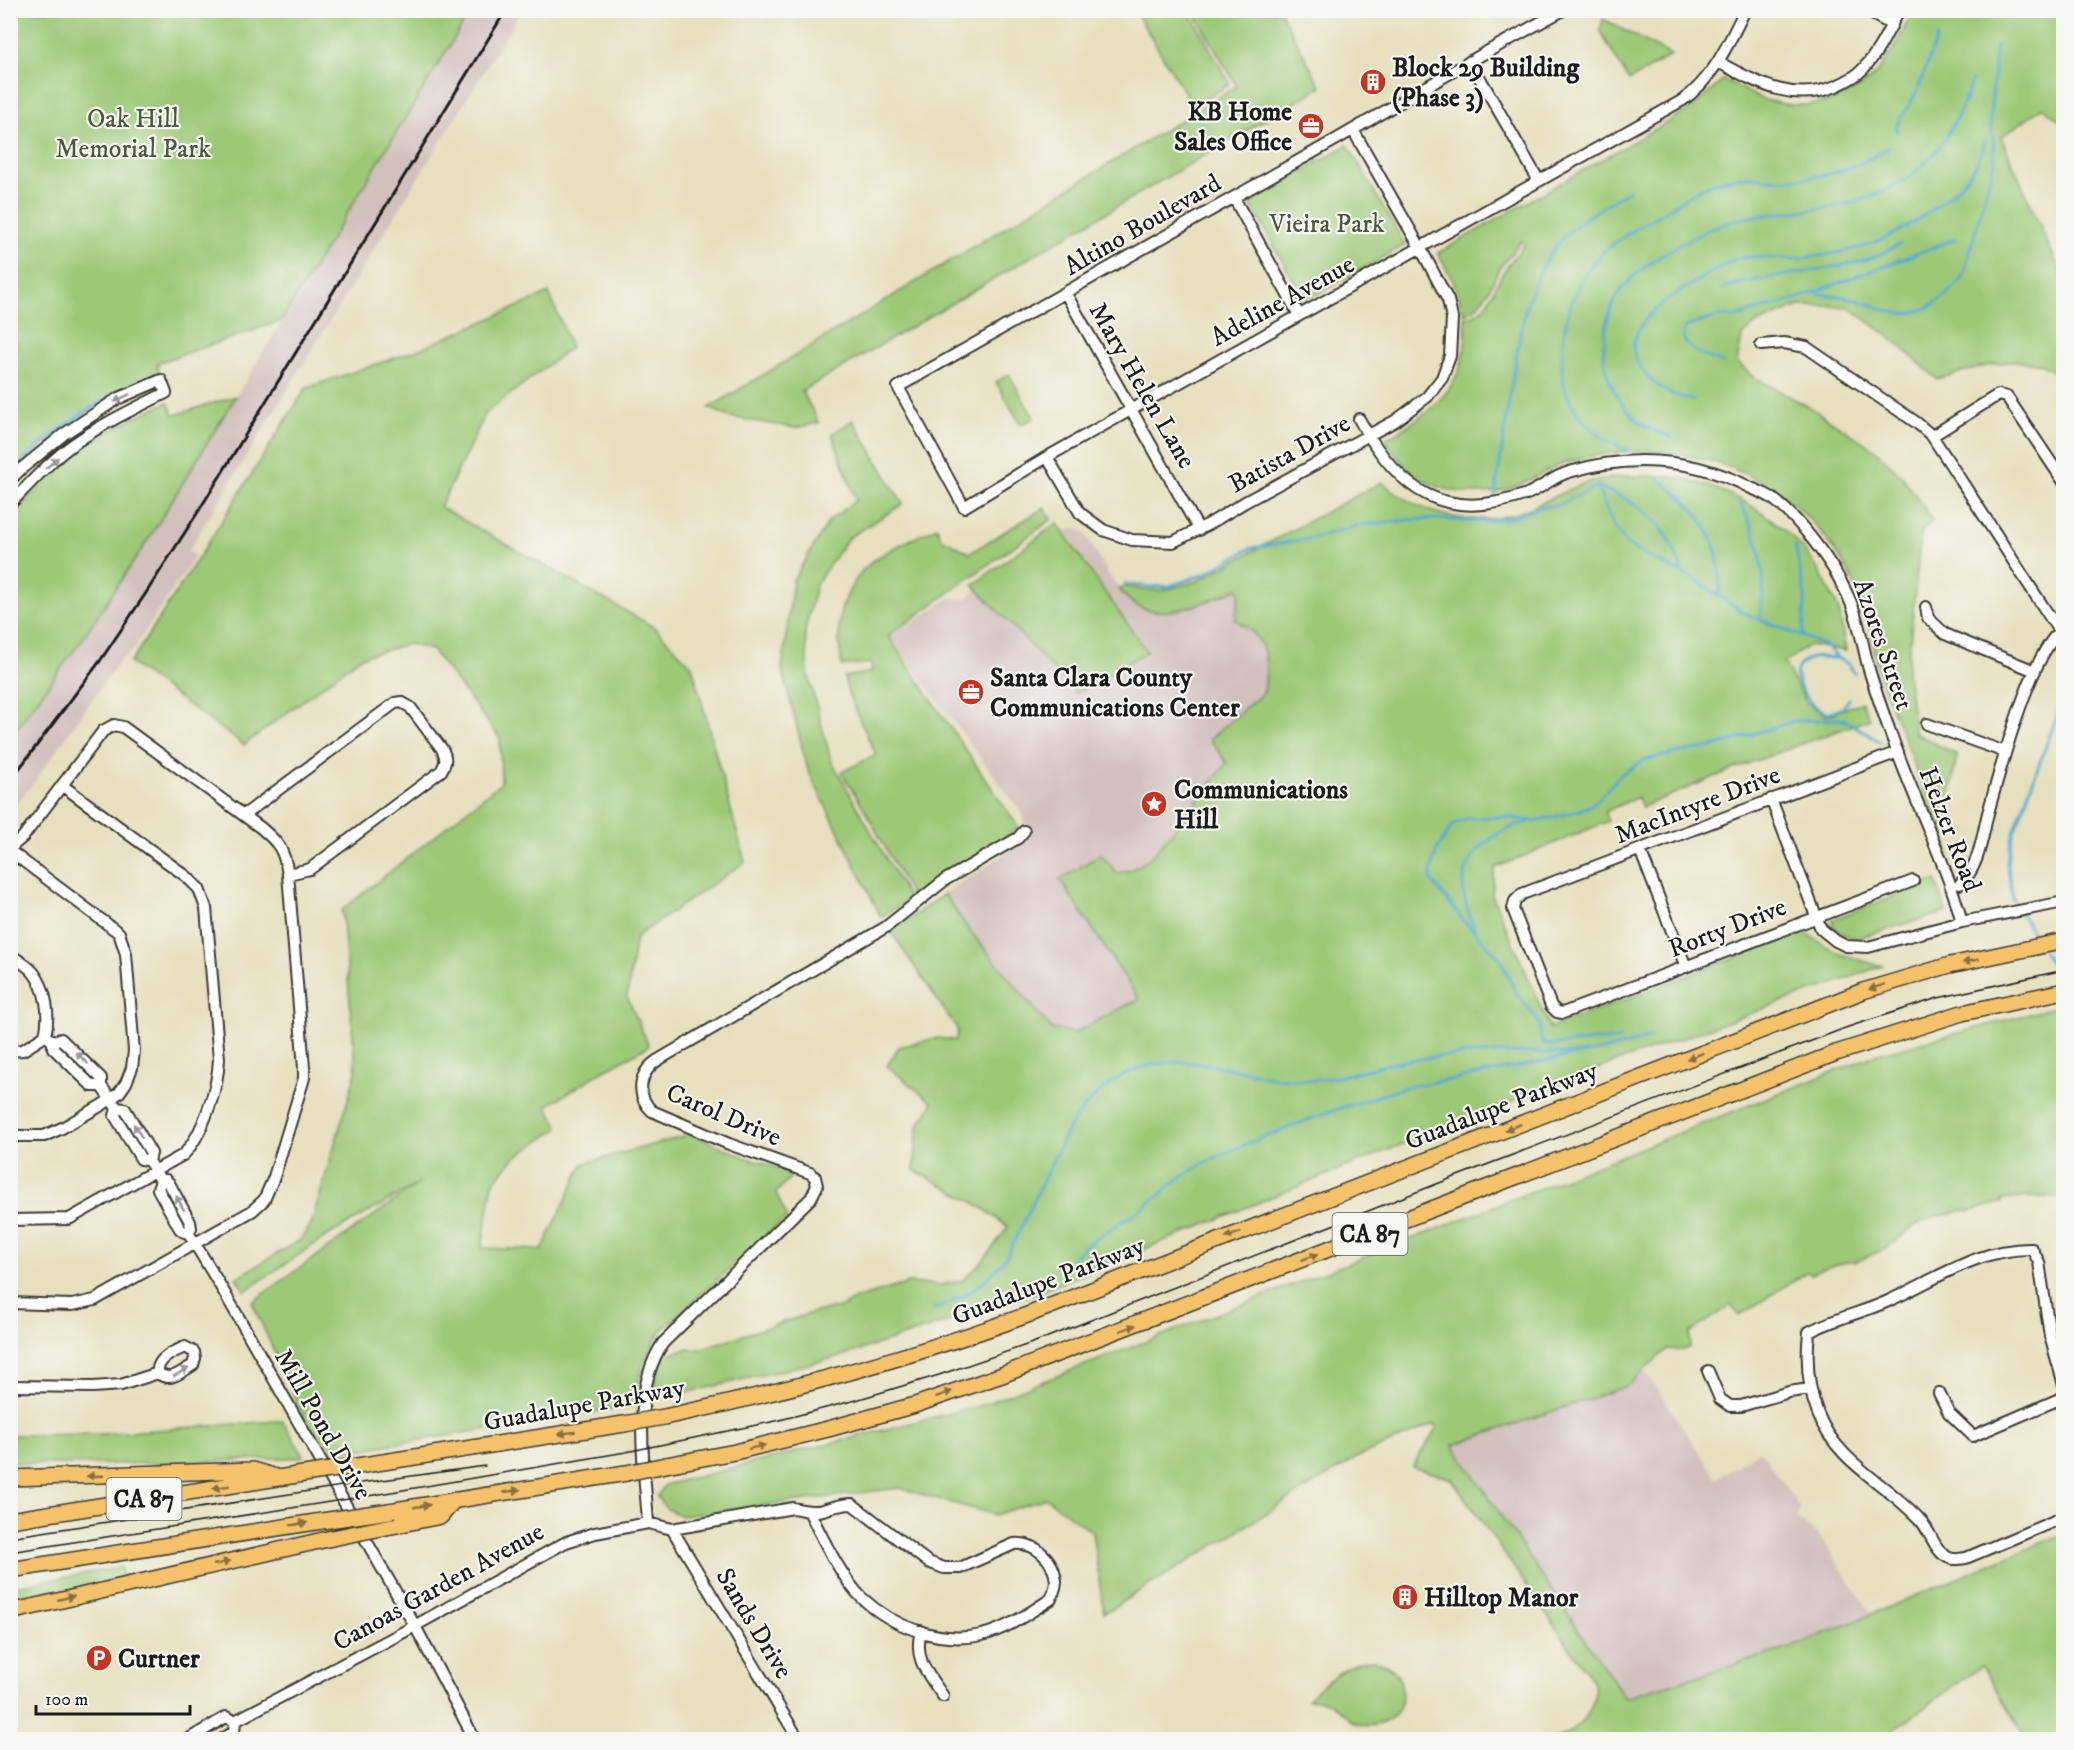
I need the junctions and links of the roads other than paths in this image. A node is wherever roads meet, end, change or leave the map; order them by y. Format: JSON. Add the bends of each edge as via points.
{"nodes":[{"id":1,"x":1563,"y":10,"type":"edge"},
{"id":2,"x":1745,"y":10,"type":"edge"},
{"id":3,"x":1865,"y":10,"type":"edge"},
{"id":4,"x":1899,"y":10,"type":"edge"},
{"id":5,"x":1892,"y":25,"type":"junction"},
{"id":6,"x":1470,"y":61,"type":"junction"},
{"id":7,"x":1718,"y":62,"type":"junction"},
{"id":8,"x":1353,"y":130,"type":"junction"},
{"id":9,"x":1539,"y":181,"type":"junction"},
{"id":10,"x":1234,"y":198,"type":"junction"},
{"id":11,"x":1421,"y":249,"type":"junction"},
{"id":12,"x":1066,"y":294,"type":"junction"},
{"id":13,"x":1299,"y":315,"type":"junction"},
{"id":14,"x":1761,"y":345,"type":"dead end"},
{"id":15,"x":1131,"y":410,"type":"junction"},
{"id":16,"x":1359,"y":420,"type":"dead end"},
{"id":17,"x":1368,"y":435,"type":"junction"},
{"id":18,"x":1932,"y":436,"type":"junction"},
{"id":19,"x":1047,"y":457,"type":"junction"},
{"id":20,"x":10,"y":480,"type":"edge"},
{"id":21,"x":2064,"y":482,"type":"edge"},
{"id":22,"x":10,"y":504,"type":"edge"},
{"id":23,"x":964,"y":507,"type":"joint"},
{"id":24,"x":1199,"y":530,"type":"junction"},
{"id":25,"x":1926,"y":607,"type":"dead end"},
{"id":26,"x":2061,"y":630,"type":"edge"},
{"id":27,"x":2035,"y":671,"type":"junction"},
{"id":28,"x":1927,"y":724,"type":"dead end"},
{"id":29,"x":1898,"y":752,"type":"junction"},
{"id":30,"x":2005,"y":753,"type":"junction"},
{"id":31,"x":63,"y":786,"type":"junction"},
{"id":32,"x":1771,"y":799,"type":"junction"},
{"id":33,"x":244,"y":815,"type":"junction"},
{"id":34,"x":1024,"y":831,"type":"dead end"},
{"id":35,"x":10,"y":850,"type":"edge"},
{"id":36,"x":1640,"y":850,"type":"junction"},
{"id":37,"x":288,"y":874,"type":"junction"},
{"id":38,"x":1913,"y":881,"type":"dead end"},
{"id":39,"x":1960,"y":884,"type":"dead end"},
{"id":40,"x":2064,"y":902,"type":"edge"},
{"id":41,"x":1816,"y":917,"type":"junction"},
{"id":42,"x":1962,"y":922,"type":"junction"},
{"id":43,"x":2061,"y":941,"type":"edge"},
{"id":44,"x":10,"y":955,"type":"edge"},
{"id":45,"x":1686,"y":968,"type":"junction"},
{"id":46,"x":2064,"y":991,"type":"edge"},
{"id":47,"x":1557,"y":1012,"type":"joint"},
{"id":48,"x":49,"y":1039,"type":"junction"},
{"id":49,"x":10,"y":1051,"type":"edge"},
{"id":50,"x":113,"y":1104,"type":"junction"},
{"id":51,"x":10,"y":1136,"type":"edge"},
{"id":52,"x":158,"y":1176,"type":"junction"},
{"id":53,"x":10,"y":1220,"type":"edge"},
{"id":54,"x":194,"y":1245,"type":"junction"},
{"id":55,"x":10,"y":1303,"type":"edge"},
{"id":56,"x":1708,"y":1371,"type":"dead end"},
{"id":57,"x":158,"y":1373,"type":"junction"},
{"id":58,"x":2064,"y":1385,"type":"edge"},
{"id":59,"x":10,"y":1386,"type":"edge"},
{"id":60,"x":1810,"y":1389,"type":"junction"},
{"id":61,"x":1939,"y":1393,"type":"dead end"},
{"id":62,"x":2064,"y":1397,"type":"edge"},
{"id":63,"x":10,"y":1478,"type":"edge"},
{"id":64,"x":278,"y":1478,"type":"junction"},
{"id":65,"x":809,"y":1511,"type":"junction"},
{"id":66,"x":2064,"y":1517,"type":"edge"},
{"id":67,"x":393,"y":1518,"type":"junction"},
{"id":68,"x":10,"y":1520,"type":"edge"},
{"id":69,"x":648,"y":1523,"type":"junction"},
{"id":70,"x":672,"y":1529,"type":"junction"},
{"id":71,"x":10,"y":1570,"type":"edge"},
{"id":72,"x":10,"y":1612,"type":"edge"},
{"id":73,"x":415,"y":1626,"type":"junction"},
{"id":74,"x":921,"y":1631,"type":"junction"},
{"id":75,"x":942,"y":1696,"type":"dead end"},
{"id":76,"x":235,"y":1721,"type":"junction"},
{"id":77,"x":187,"y":1740,"type":"edge"},
{"id":78,"x":221,"y":1740,"type":"edge"},
{"id":79,"x":475,"y":1740,"type":"edge"},
{"id":80,"x":799,"y":1740,"type":"edge"}],
"edges":[{"from":1,"to":6,"type":"street","name":"Altino Boulevard"},
{"from":2,"to":7,"type":"street","name":"Adeline Avenue"},
{"from":3,"to":5,"type":"street"},
{"from":4,"to":5,"type":"street"},
{"from":5,"to":7,"type":"street","via":[[1861,72],[1839,85],[1814,92],[1770,88]]},
{"from":6,"to":8,"type":"street","name":"Altino Boulevard"},
{"from":6,"to":9,"type":"street"},
{"from":7,"to":9,"type":"street","name":"Adeline Avenue","via":[[1705,82],[1683,100]]},
{"from":8,"to":10,"type":"street","name":"Altino Boulevard"},
{"from":8,"to":11,"type":"street","name":"Batista Drive"},
{"from":9,"to":11,"type":"street","name":"Adeline Avenue"},
{"from":10,"to":12,"type":"street","name":"Altino Boulevard"},
{"from":10,"to":13,"type":"street"},
{"from":11,"to":13,"type":"street","name":"Adeline Avenue"},
{"from":11,"to":17,"type":"street","name":"Batista Drive","via":[[1448,300],[1452,318],[1450,356],[1442,378],[1426,398]]},
{"from":12,"to":15,"type":"street","name":"Mary Helen Lane"},
{"from":12,"to":23,"type":"street","name":"Altino Boulevard","via":[[898,387]]},
{"from":13,"to":15,"type":"street","name":"Adeline Avenue"},
{"from":14,"to":18,"type":"street","via":[[1784,343],[1806,347]]},
{"from":15,"to":19,"type":"street","name":"Adeline Avenue"},
{"from":15,"to":24,"type":"street","name":"Mary Helen Lane"},
{"from":16,"to":17,"type":"street","name":"Azores Street"},
{"from":17,"to":24,"type":"street","name":"Batista Drive"},
{"from":17,"to":29,"type":"street","name":"Azores Street","via":[[1396,474],[1431,498],[1460,504],[1490,505],[1530,493],[1565,473],[1603,463],[1652,460],[1733,478],[1772,498],[1807,532],[1848,594]]},
{"from":18,"to":21,"type":"street","via":[[1998,396],[2007,397]]},
{"from":18,"to":26,"type":"street"},
{"from":19,"to":23,"type":"street","name":"Adeline Avenue"},
{"from":19,"to":24,"type":"street","name":"Batista Drive","via":[[1080,513],[1103,530],[1118,537],[1153,543],[1173,542]]},
{"from":22,"to":20,"type":"street","one_way":true,"via":[[74,444],[166,393],[162,380],[117,399],[64,434]]},
{"from":25,"to":27,"type":"street","via":[[1928,618],[1946,634]]},
{"from":26,"to":27,"type":"street","via":[[2051,639]]},
{"from":27,"to":30,"type":"street"},
{"from":28,"to":30,"type":"street"},
{"from":29,"to":32,"type":"street","name":"MacIntyre Drive"},
{"from":29,"to":42,"type":"street","name":"Helzer Road"},
{"from":30,"to":39,"type":"street","via":[[1976,859]]},
{"from":31,"to":33,"type":"street","via":[[103,731],[119,726]]},
{"from":31,"to":35,"type":"street"},
{"from":31,"to":52,"type":"street","via":[[193,882],[206,908],[218,1071],[197,1139]]},
{"from":32,"to":36,"type":"street","name":"MacIntyre Drive"},
{"from":32,"to":41,"type":"street"},
{"from":33,"to":37,"type":"street","via":[[278,842]]},
{"from":33,"to":37,"type":"street","via":[[395,703],[410,707],[442,749],[446,756],[441,771],[310,869]]},
{"from":34,"to":69,"type":"street","name":"Carol Drive","via":[[945,880],[886,927],[658,1060],[645,1073],[641,1091],[652,1111],[810,1173],[817,1186],[811,1198],[663,1343],[653,1359],[644,1401]]},
{"from":35,"to":50,"type":"street","via":[[114,928],[123,942],[134,1051],[132,1068]]},
{"from":36,"to":45,"type":"street"},
{"from":36,"to":47,"type":"street","name":"MacIntyre Drive","via":[[1522,894],[1515,901],[1521,931],[1551,1006]]},
{"from":37,"to":54,"type":"street","via":[[304,1078],[264,1200]]},
{"from":38,"to":41,"type":"street","name":"Rorty Drive"},
{"from":40,"to":42,"type":"street"},
{"from":41,"to":42,"type":"street","via":[[1821,929],[1836,941],[1857,948]]},
{"from":41,"to":45,"type":"street","name":"Rorty Drive"},
{"from":43,"to":64,"type":"highway","name":"Guadalupe Parkway","number":"CA 87","one_way":true,"bridge":true,"via":[[1950,965],[1820,1006],[988,1329],[902,1358],[806,1385],[664,1417]]},
{"from":44,"to":48,"type":"street","via":[[33,972],[42,987]]},
{"from":45,"to":47,"type":"street","name":"Rorty Drive","via":[[1568,1013]]},
{"from":67,"to":46,"type":"highway","number":"CA 87","one_way":true,"bridge":true,"via":[[454,1500],[626,1473],[784,1440],[915,1405],[1088,1343],[1845,1050],[1962,1013]]},
{"from":48,"to":49,"type":"street"},
{"from":48,"to":50,"type":"street","name":"Mill Pond Drive","via":[[61,1039],[81,1057],[101,1078],[101,1086]]},
{"from":50,"to":51,"type":"street","via":[[44,1136]]},
{"from":50,"to":52,"type":"street","name":"Mill Pond Drive","via":[[125,1109],[152,1155],[149,1161]]},
{"from":52,"to":53,"type":"street","via":[[69,1219]]},
{"from":52,"to":54,"type":"street","name":"Mill Pond Drive","via":[[158,1189],[180,1229],[188,1232]]},
{"from":54,"to":55,"type":"street","via":[[89,1302]]},
{"from":54,"to":73,"type":"street","name":"Mill Pond Drive"},
{"from":56,"to":60,"type":"street","via":[[1720,1399],[1730,1406]]},
{"from":57,"to":57,"type":"street","one_way":true,"via":[[170,1378],[193,1365],[199,1350],[181,1349],[160,1361]]},
{"from":57,"to":59,"type":"street","via":[[121,1385]]},
{"from":58,"to":60,"type":"street","via":[[2050,1336],[2039,1262],[2032,1249],[2015,1249],[1971,1260],[1892,1299],[1809,1332]]},
{"from":60,"to":66,"type":"street","via":[[1818,1415],[1850,1461],[1921,1521],[1940,1552],[1952,1560]]},
{"from":61,"to":62,"type":"street","via":[[1949,1413],[1973,1436]]},
{"from":64,"to":63,"type":"highway","one_way":true,"via":[[253,1470]]},
{"from":64,"to":68,"type":"highway","name":"Guadalupe Parkway","number":"CA 87","one_way":true},
{"from":65,"to":70,"type":"street","via":[[793,1508]]},
{"from":65,"to":74,"type":"street","via":[[861,1597],[892,1620]]},
{"from":65,"to":74,"type":"street","via":[[852,1504],[928,1562],[944,1568],[960,1568],[1024,1543],[1043,1553],[1052,1568],[1056,1583],[1051,1599],[1012,1624],[982,1635],[961,1637]]},
{"from":71,"to":67,"type":"highway","number":"CA 87","one_way":true,"bridge":true,"via":[[322,1521]]},
{"from":72,"to":67,"type":"highway","one_way":true,"bridge":true,"via":[[332,1538]]},
{"from":69,"to":70,"type":"street","name":"Canoas Garden Avenue"},
{"from":69,"to":73,"type":"street","name":"Canoas Garden Avenue","via":[[566,1542]]},
{"from":70,"to":80,"type":"street","name":"Sands Drive"},
{"from":73,"to":76,"type":"street","name":"Canoas Garden Avenue"},
{"from":73,"to":79,"type":"street","name":"Mill Pond Drive"},
{"from":74,"to":75,"type":"street","via":[[920,1660]]},
{"from":76,"to":77,"type":"street","name":"Canoas Garden Avenue","via":[[226,1717]]},
{"from":76,"to":78,"type":"street","name":"Canoas Garden Avenue","via":[[234,1732]]}]}
